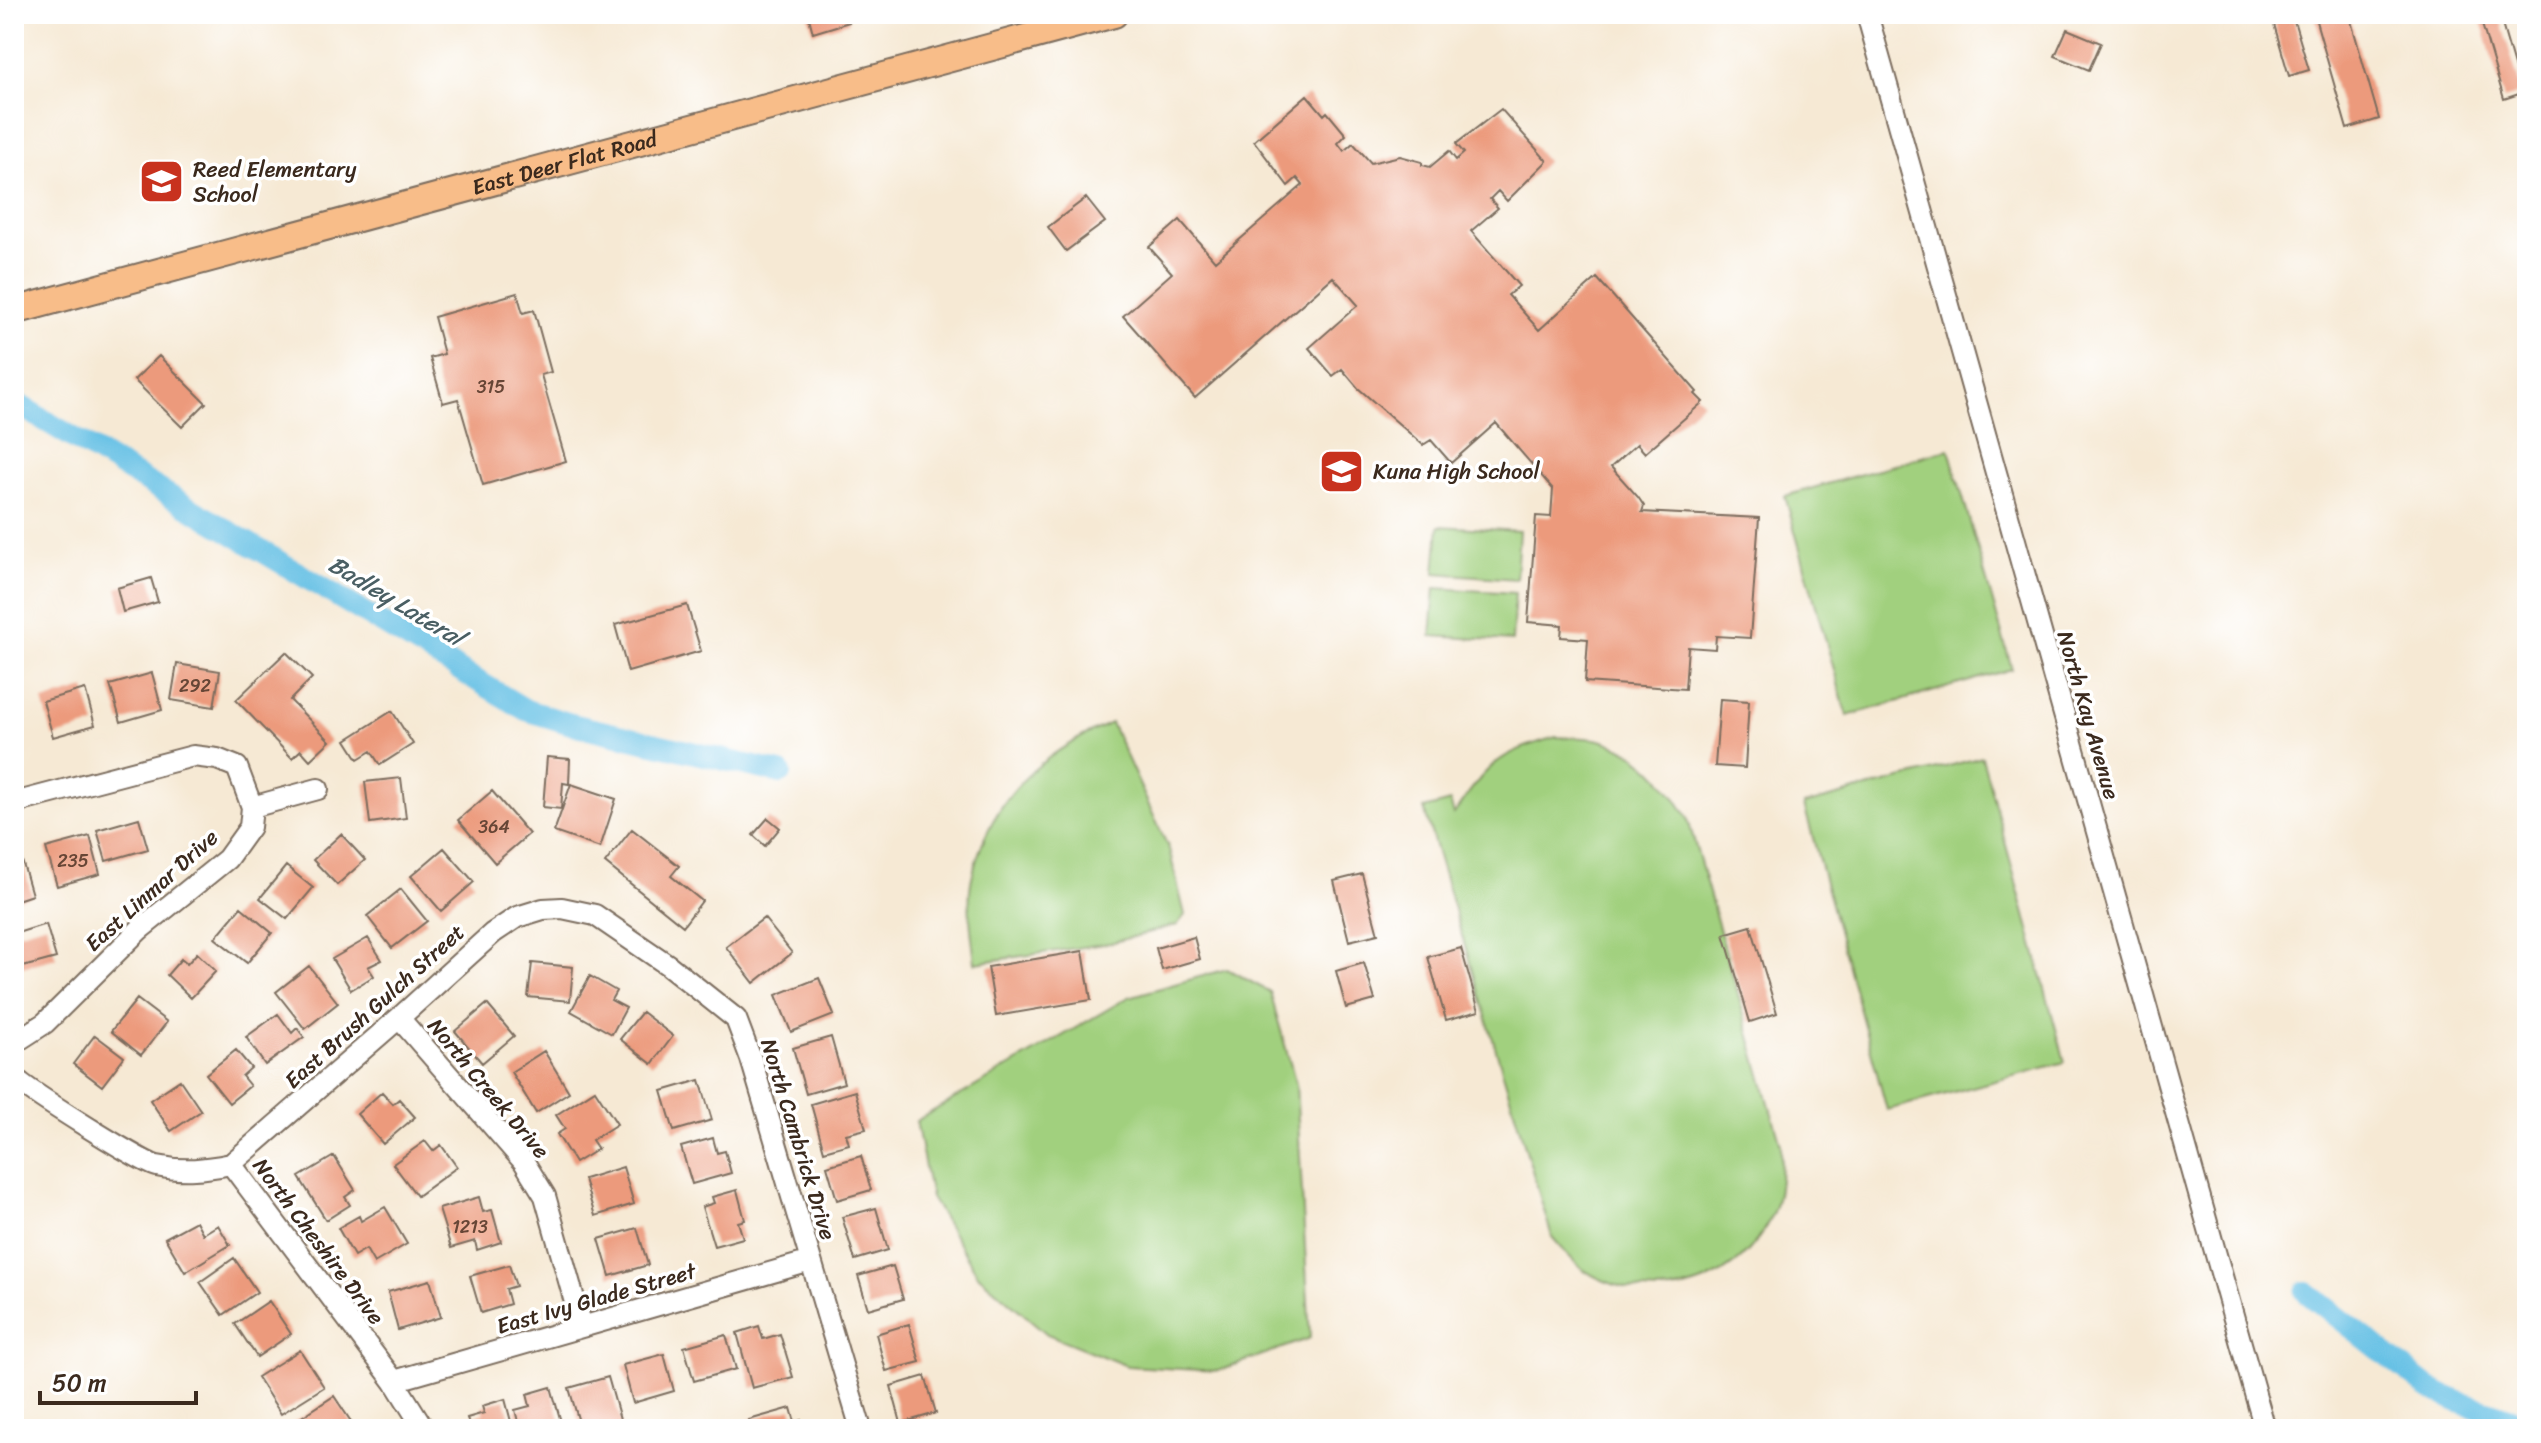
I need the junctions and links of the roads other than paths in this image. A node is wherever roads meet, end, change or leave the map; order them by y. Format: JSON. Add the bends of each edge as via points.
{"nodes":[{"id":1,"x":1114,"y":14,"type":"edge"},
{"id":2,"x":1867,"y":14,"type":"edge"},
{"id":3,"x":14,"y":311,"type":"edge"},
{"id":4,"x":318,"y":789,"type":"dead end"},
{"id":5,"x":14,"y":803,"type":"edge"},
{"id":6,"x":252,"y":807,"type":"junction"},
{"id":7,"x":562,"y":908,"type":"joint"},
{"id":8,"x":399,"y":1018,"type":"junction"},
{"id":9,"x":14,"y":1043,"type":"edge"},
{"id":10,"x":14,"y":1077,"type":"edge"},
{"id":11,"x":231,"y":1164,"type":"junction"},
{"id":12,"x":811,"y":1261,"type":"junction"},
{"id":13,"x":582,"y":1327,"type":"junction"},
{"id":14,"x":394,"y":1381,"type":"junction"},
{"id":15,"x":424,"y":1429,"type":"edge"},
{"id":16,"x":861,"y":1429,"type":"edge"},
{"id":17,"x":2265,"y":1429,"type":"edge"}],
"edges":[{"from":1,"to":3,"type":"main road","name":"East Deer Flat Road"},
{"from":2,"to":17,"type":"street","name":"North Kay Avenue"},
{"from":4,"to":6,"type":"street"},
{"from":5,"to":6,"type":"street","via":[[193,756],[237,767]]},
{"from":6,"to":9,"type":"street","name":"East Linmar Drive","via":[[250,827],[227,859],[139,930],[45,1023]]},
{"from":7,"to":8,"type":"street","name":"East Brush Gulch Street","via":[[517,917],[493,933]]},
{"from":7,"to":12,"type":"street","name":"North Cambrick Drive","via":[[595,915],[736,1019]]},
{"from":8,"to":11,"type":"street","name":"East Brush Gulch Street"},
{"from":8,"to":13,"type":"street","name":"North Creek Drive","via":[[524,1162],[545,1196]]},
{"from":10,"to":11,"type":"street","name":"North Cheshire Drive","via":[[154,1166],[198,1171]]},
{"from":11,"to":14,"type":"street","name":"North Cheshire Drive"},
{"from":12,"to":13,"type":"street","name":"East Ivy Glade Street"},
{"from":12,"to":16,"type":"street","name":"North Cambrick Drive"},
{"from":13,"to":14,"type":"street","name":"East Ivy Glade Street"},
{"from":14,"to":15,"type":"street","name":"North Cheshire Drive"}]}
